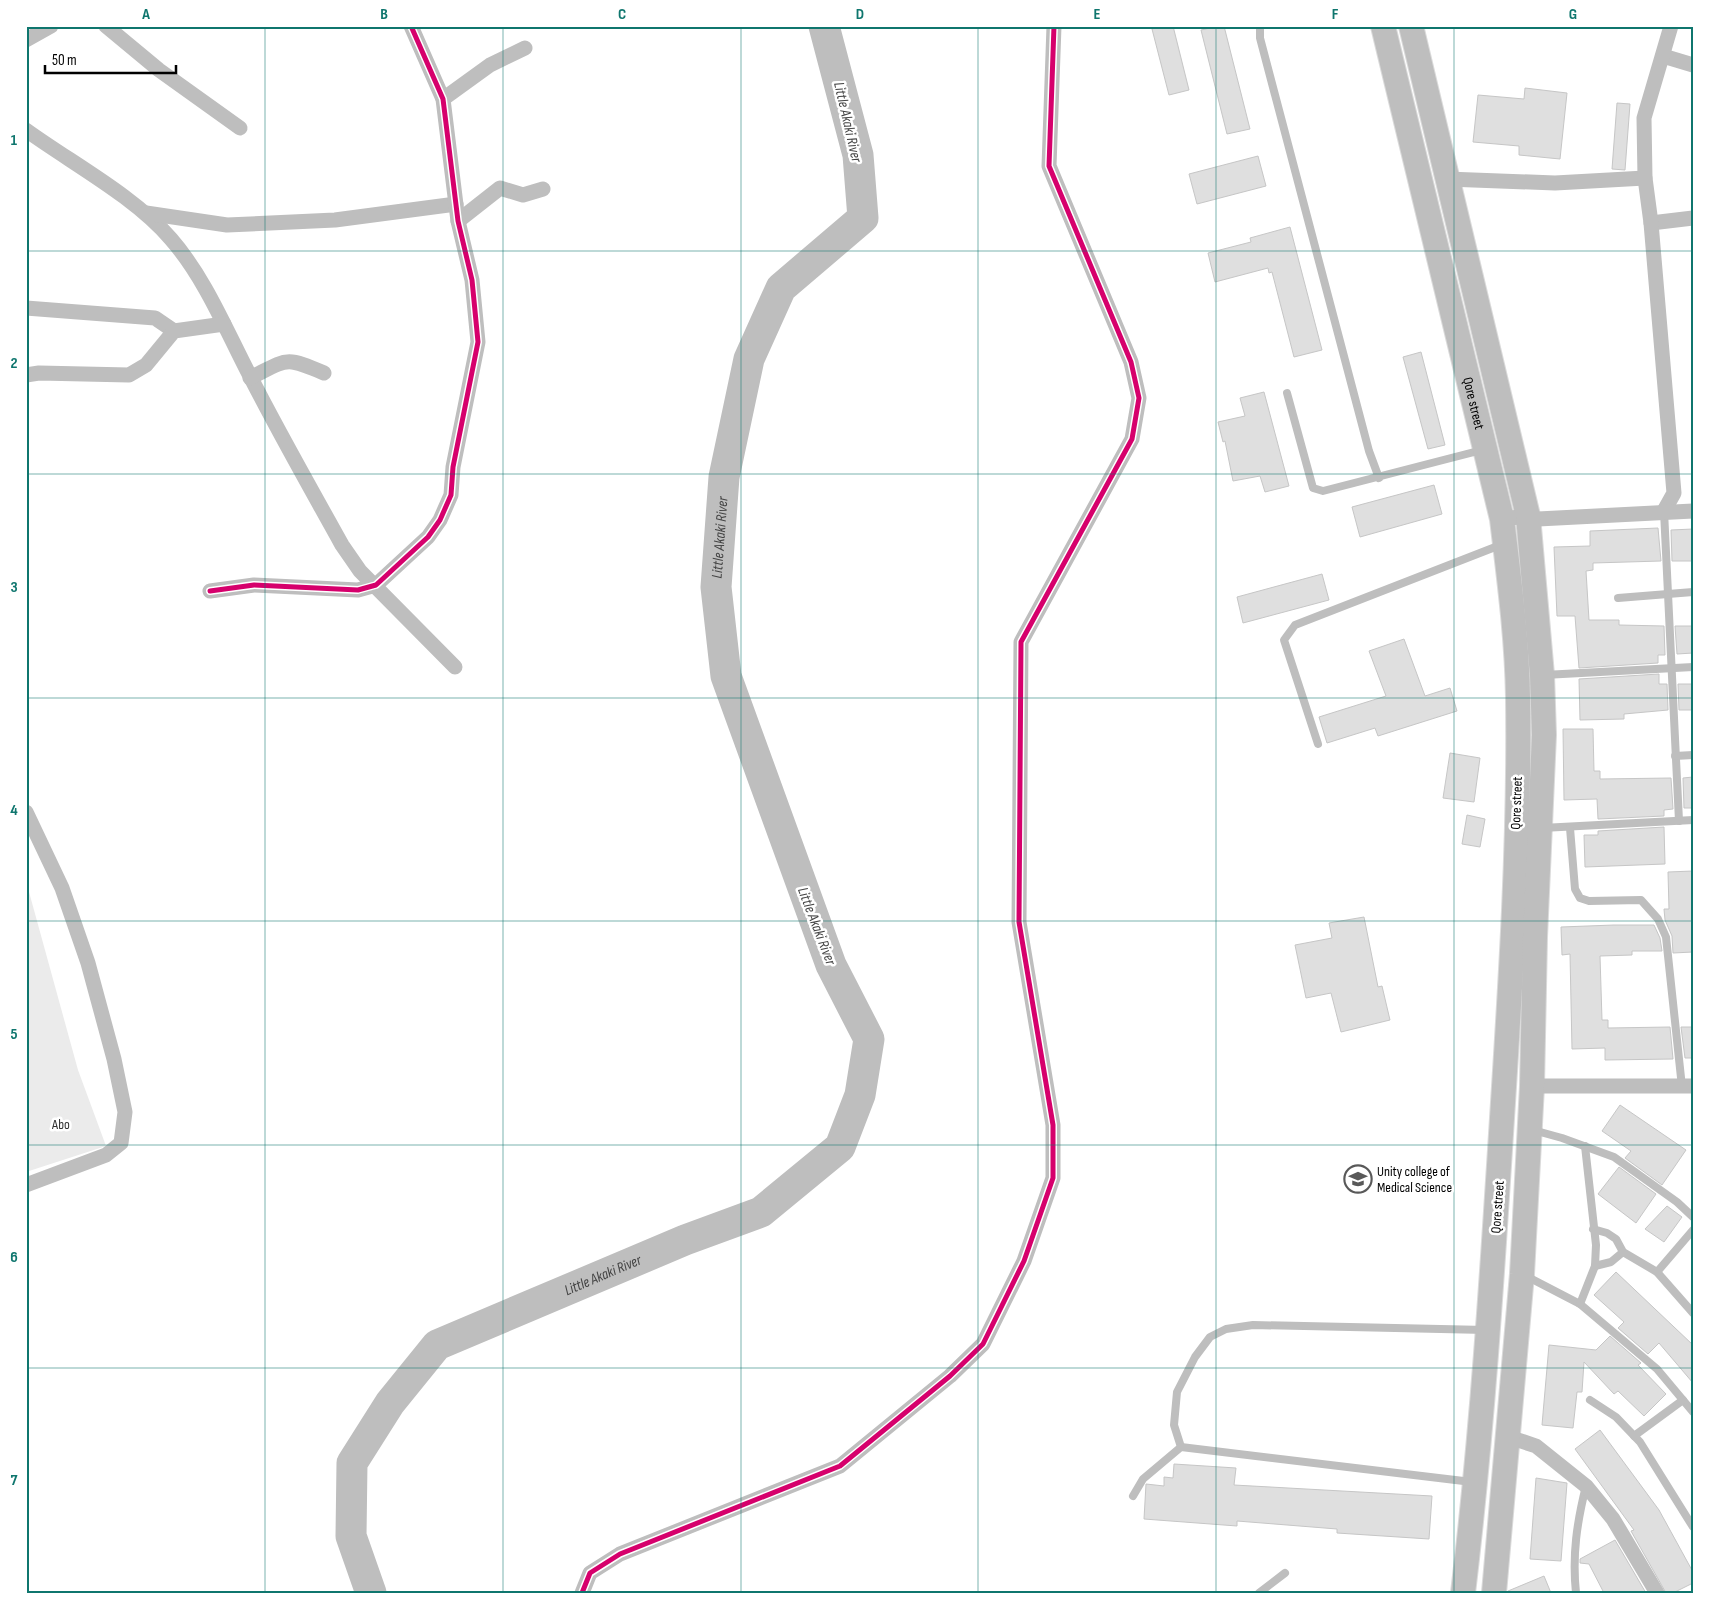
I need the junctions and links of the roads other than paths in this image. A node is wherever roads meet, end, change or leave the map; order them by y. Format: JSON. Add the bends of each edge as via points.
{"nodes":[{"id":1,"x":51,"y":26,"type":"edge"},
{"id":2,"x":106,"y":26,"type":"edge"},
{"id":3,"x":411,"y":26,"type":"edge"},
{"id":4,"x":1054,"y":26,"type":"edge"},
{"id":5,"x":1260,"y":26,"type":"edge"},
{"id":6,"x":1383,"y":26,"type":"edge"},
{"id":7,"x":1411,"y":26,"type":"edge"},
{"id":8,"x":1672,"y":26,"type":"edge"},
{"id":9,"x":26,"y":40,"type":"edge"},
{"id":10,"x":525,"y":48,"type":"dead end"},
{"id":11,"x":1662,"y":56,"type":"junction"},
{"id":12,"x":1693,"y":65,"type":"edge"},
{"id":13,"x":442,"y":99,"type":"junction"},
{"id":14,"x":240,"y":128,"type":"dead end"},
{"id":15,"x":26,"y":130,"type":"edge"},
{"id":16,"x":1645,"y":178,"type":"junction"},
{"id":17,"x":1447,"y":179,"type":"junction"},
{"id":18,"x":543,"y":189,"type":"dead end"},
{"id":19,"x":456,"y":204,"type":"junction"},
{"id":20,"x":146,"y":213,"type":"junction"},
{"id":21,"x":1693,"y":218,"type":"edge"},
{"id":22,"x":458,"y":221,"type":"junction"},
{"id":23,"x":1651,"y":222,"type":"junction"},
{"id":24,"x":26,"y":308,"type":"edge"},
{"id":25,"x":224,"y":324,"type":"junction"},
{"id":26,"x":174,"y":331,"type":"junction"},
{"id":27,"x":324,"y":373,"type":"dead end"},
{"id":28,"x":26,"y":375,"type":"edge"},
{"id":29,"x":250,"y":378,"type":"junction"},
{"id":30,"x":1287,"y":393,"type":"dead end"},
{"id":31,"x":1486,"y":449,"type":"junction"},
{"id":32,"x":1378,"y":478,"type":"junction"},
{"id":33,"x":1664,"y":511,"type":"junction"},
{"id":34,"x":1693,"y":511,"type":"edge"},
{"id":35,"x":1528,"y":516,"type":"junction"},
{"id":36,"x":1502,"y":519,"type":"junction"},
{"id":37,"x":1505,"y":543,"type":"junction"},
{"id":38,"x":376,"y":585,"type":"junction"},
{"id":39,"x":210,"y":591,"type":"dead end"},
{"id":40,"x":1693,"y":592,"type":"edge"},
{"id":41,"x":1669,"y":594,"type":"junction"},
{"id":42,"x":1618,"y":598,"type":"dead end"},
{"id":43,"x":1693,"y":666,"type":"edge"},
{"id":44,"x":455,"y":667,"type":"dead end"},
{"id":45,"x":1673,"y":667,"type":"junction"},
{"id":46,"x":1542,"y":675,"type":"junction"},
{"id":47,"x":1318,"y":744,"type":"dead end"},
{"id":48,"x":1693,"y":755,"type":"edge"},
{"id":49,"x":1675,"y":756,"type":"junction"},
{"id":50,"x":26,"y":812,"type":"edge"},
{"id":51,"x":1679,"y":820,"type":"junction"},
{"id":52,"x":1693,"y":820,"type":"edge"},
{"id":53,"x":1540,"y":828,"type":"junction"},
{"id":54,"x":1570,"y":828,"type":"junction"},
{"id":55,"x":1532,"y":1086,"type":"junction"},
{"id":56,"x":1687,"y":1086,"type":"edge"},
{"id":57,"x":1528,"y":1129,"type":"junction"},
{"id":58,"x":1584,"y":1146,"type":"junction"},
{"id":59,"x":26,"y":1185,"type":"edge"},
{"id":60,"x":1693,"y":1217,"type":"edge"},
{"id":61,"x":1593,"y":1229,"type":"junction"},
{"id":62,"x":1693,"y":1230,"type":"edge"},
{"id":63,"x":1623,"y":1252,"type":"junction"},
{"id":64,"x":1595,"y":1266,"type":"junction"},
{"id":65,"x":1656,"y":1272,"type":"junction"},
{"id":66,"x":1522,"y":1274,"type":"junction"},
{"id":67,"x":1580,"y":1304,"type":"junction"},
{"id":68,"x":1693,"y":1313,"type":"edge"},
{"id":69,"x":1488,"y":1330,"type":"junction"},
{"id":70,"x":1590,"y":1400,"type":"dead end"},
{"id":71,"x":1683,"y":1400,"type":"junction"},
{"id":72,"x":1693,"y":1412,"type":"edge"},
{"id":73,"x":1634,"y":1436,"type":"junction"},
{"id":74,"x":1509,"y":1437,"type":"junction"},
{"id":75,"x":1181,"y":1447,"type":"junction"},
{"id":76,"x":1476,"y":1483,"type":"junction"},
{"id":77,"x":1586,"y":1486,"type":"junction"},
{"id":78,"x":1133,"y":1496,"type":"dead end"},
{"id":79,"x":1693,"y":1527,"type":"edge"},
{"id":80,"x":1285,"y":1573,"type":"dead end"},
{"id":81,"x":582,"y":1593,"type":"edge"},
{"id":82,"x":1259,"y":1593,"type":"edge"},
{"id":83,"x":1463,"y":1593,"type":"edge"},
{"id":84,"x":1494,"y":1593,"type":"edge"},
{"id":85,"x":1576,"y":1593,"type":"edge"},
{"id":86,"x":1657,"y":1593,"type":"edge"}],
"edges":[{"from":1,"to":9,"type":"street"},
{"from":2,"to":14,"type":"street","via":[[159,70]]},
{"from":3,"to":13,"type":"street"},
{"from":4,"to":81,"type":"street","via":[[1050,166],[1131,362],[1139,398],[1132,439],[1021,642],[1019,922],[1053,1125],[1053,1178],[1024,1261],[983,1344],[950,1376],[840,1466],[620,1554],[590,1573]]},
{"from":5,"to":32,"type":"lane","via":[[1262,47]]},
{"from":6,"to":31,"type":"main road","name":"Qore street"},
{"from":7,"to":17,"type":"main road","name":"Qore street"},
{"from":8,"to":11,"type":"street"},
{"from":10,"to":13,"type":"street","via":[[490,65]]},
{"from":11,"to":12,"type":"street"},
{"from":11,"to":16,"type":"street","via":[[1644,118]]},
{"from":13,"to":19,"type":"street"},
{"from":15,"to":20,"type":"street"},
{"from":16,"to":17,"type":"street","via":[[1555,183]]},
{"from":16,"to":23,"type":"street"},
{"from":17,"to":35,"type":"main road","name":"Qore street"},
{"from":18,"to":22,"type":"street","via":[[523,195],[500,188]]},
{"from":19,"to":20,"type":"street","via":[[334,220],[227,224]]},
{"from":19,"to":22,"type":"street"},
{"from":20,"to":25,"type":"street","via":[[172,240]]},
{"from":21,"to":23,"type":"street"},
{"from":22,"to":38,"type":"street","via":[[472,280],[478,342],[453,466],[451,495],[428,537]]},
{"from":23,"to":33,"type":"street","via":[[1674,493]]},
{"from":24,"to":26,"type":"street","via":[[155,318]]},
{"from":25,"to":26,"type":"street"},
{"from":25,"to":29,"type":"street"},
{"from":26,"to":28,"type":"street","via":[[146,365],[129,375]]},
{"from":27,"to":29,"type":"street","via":[[286,360]]},
{"from":29,"to":38,"type":"street","via":[[342,545],[360,571]]},
{"from":30,"to":32,"type":"lane","via":[[1313,488],[1323,491]]},
{"from":31,"to":32,"type":"lane"},
{"from":31,"to":36,"type":"main road","name":"Qore street"},
{"from":33,"to":34,"type":"street"},
{"from":33,"to":35,"type":"street","via":[[1538,519]]},
{"from":33,"to":41,"type":"lane"},
{"from":35,"to":36,"type":"street"},
{"from":35,"to":46,"type":"main road","name":"Qore street"},
{"from":36,"to":37,"type":"main road","name":"Qore street"},
{"from":37,"to":47,"type":"lane","via":[[1295,625],[1284,640]]},
{"from":37,"to":69,"type":"main road","name":"Qore street","via":[[1512,591],[1518,695],[1518,784],[1507,1046]]},
{"from":38,"to":39,"type":"street","via":[[358,590],[254,585]]},
{"from":38,"to":44,"type":"street"},
{"from":40,"to":41,"type":"lane"},
{"from":41,"to":42,"type":"lane"},
{"from":41,"to":45,"type":"lane"},
{"from":43,"to":45,"type":"lane"},
{"from":45,"to":46,"type":"lane"},
{"from":45,"to":49,"type":"lane"},
{"from":46,"to":53,"type":"main road","name":"Qore street","via":[[1544,734]]},
{"from":48,"to":49,"type":"lane"},
{"from":49,"to":51,"type":"lane"},
{"from":50,"to":59,"type":"street","via":[[62,888],[88,963],[125,1112],[121,1143],[106,1155]]},
{"from":51,"to":52,"type":"lane"},
{"from":51,"to":54,"type":"lane"},
{"from":53,"to":54,"type":"lane"},
{"from":53,"to":55,"type":"main road","name":"Qore street"},
{"from":54,"to":56,"type":"lane","via":[[1575,889],[1580,898],[1589,901],[1641,900],[1658,920],[1666,937]]},
{"from":55,"to":56,"type":"street"},
{"from":55,"to":57,"type":"main road","name":"Qore street"},
{"from":57,"to":58,"type":"lane"},
{"from":57,"to":66,"type":"main road","name":"Qore street"},
{"from":58,"to":60,"type":"lane","via":[[1614,1156]]},
{"from":58,"to":61,"type":"lane"},
{"from":61,"to":63,"type":"lane","via":[[1616,1239]]},
{"from":61,"to":64,"type":"lane"},
{"from":62,"to":65,"type":"lane"},
{"from":63,"to":64,"type":"lane","via":[[1610,1262]]},
{"from":63,"to":65,"type":"lane"},
{"from":64,"to":67,"type":"lane"},
{"from":65,"to":68,"type":"lane"},
{"from":66,"to":67,"type":"lane"},
{"from":66,"to":74,"type":"main road","name":"Qore street"},
{"from":67,"to":71,"type":"lane","via":[[1657,1369]]},
{"from":69,"to":75,"type":"lane","via":[[1253,1325],[1226,1329],[1210,1337],[1195,1357],[1177,1392],[1174,1425]]},
{"from":69,"to":76,"type":"main road","name":"Qore street"},
{"from":70,"to":73,"type":"lane","via":[[1616,1417]]},
{"from":71,"to":72,"type":"lane"},
{"from":71,"to":73,"type":"lane"},
{"from":73,"to":79,"type":"lane"},
{"from":74,"to":77,"type":"street","via":[[1536,1446]]},
{"from":74,"to":84,"type":"main road","name":"Qore street"},
{"from":75,"to":76,"type":"lane"},
{"from":75,"to":78,"type":"lane","via":[[1143,1479]]},
{"from":76,"to":83,"type":"main road","name":"Qore street"},
{"from":77,"to":85,"type":"lane","via":[[1577,1522]]},
{"from":77,"to":86,"type":"street","via":[[1613,1519]]},
{"from":80,"to":82,"type":"lane"}]}
